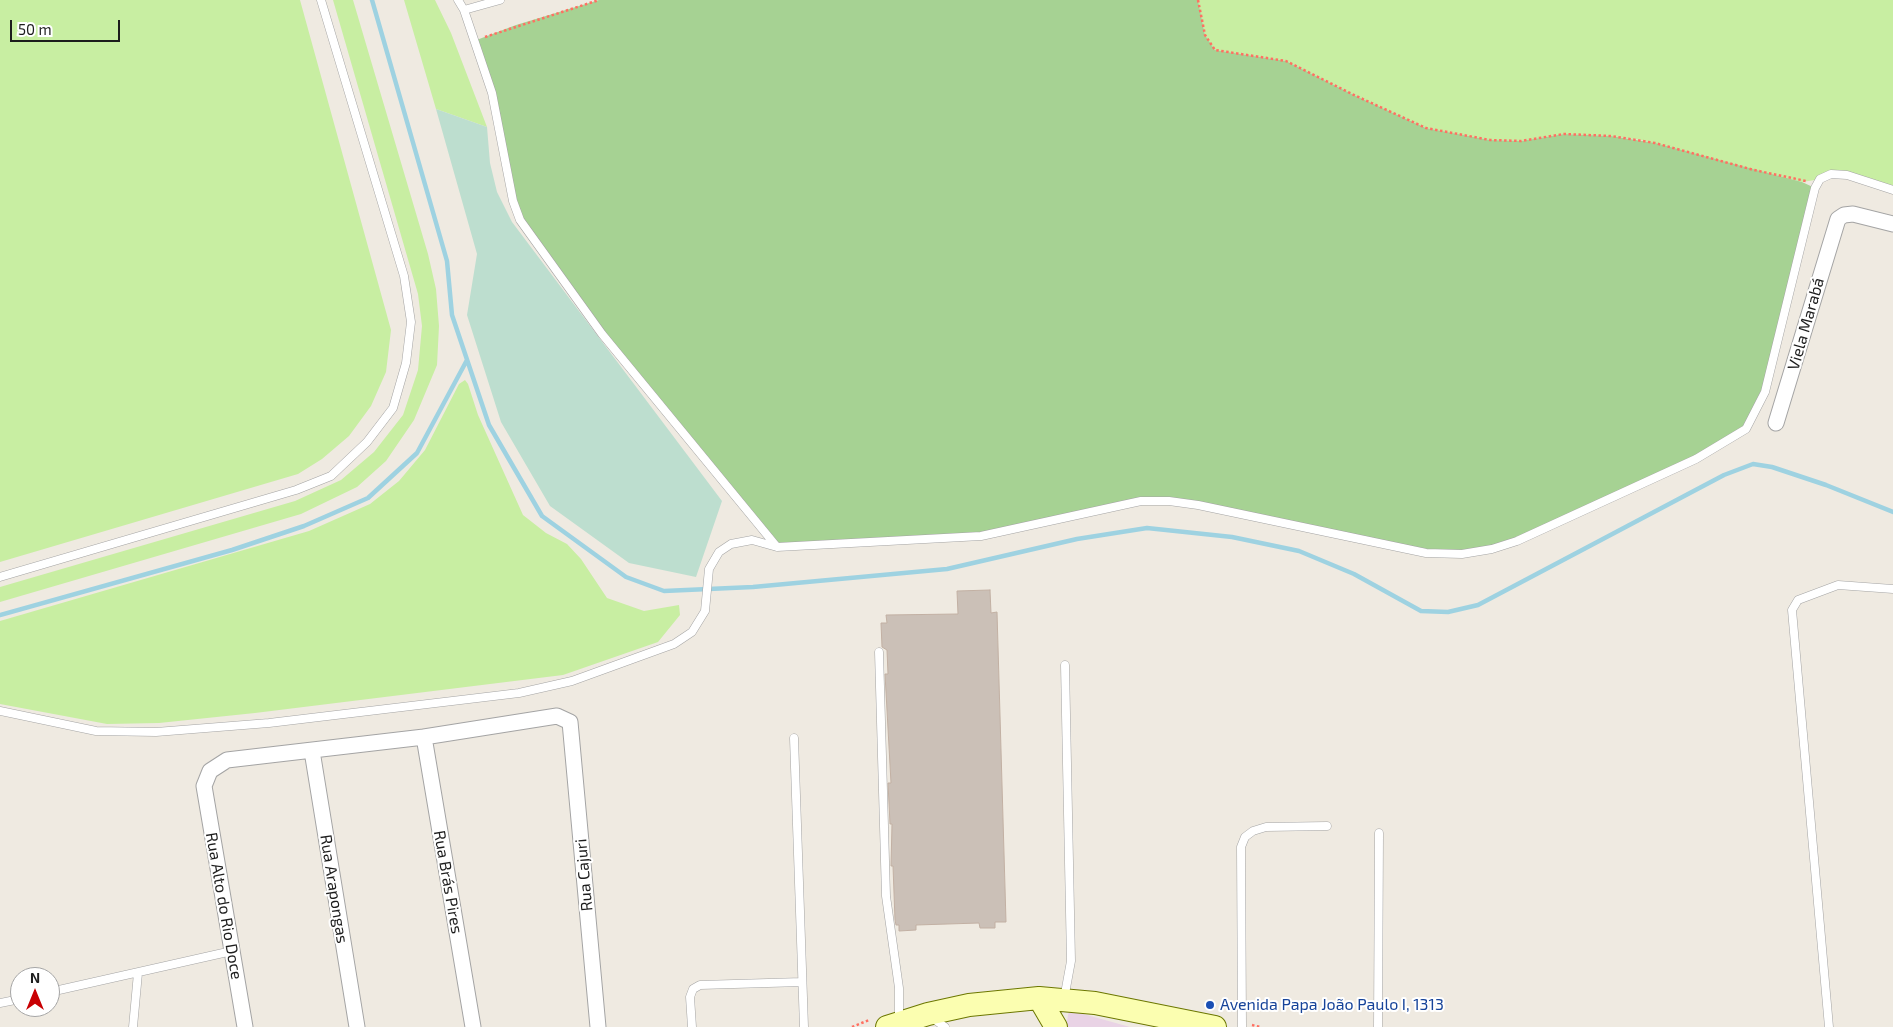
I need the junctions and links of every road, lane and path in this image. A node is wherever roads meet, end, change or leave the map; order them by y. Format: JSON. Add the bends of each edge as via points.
{"nodes":[{"id":1,"x":321,"y":0,"type":"edge"},
{"id":2,"x":458,"y":0,"type":"edge"},
{"id":3,"x":500,"y":0,"type":"edge"},
{"id":4,"x":599,"y":0,"type":"edge"},
{"id":5,"x":1198,"y":0,"type":"edge"},
{"id":6,"x":464,"y":10,"type":"junction"},
{"id":7,"x":474,"y":41,"type":"junction"},
{"id":8,"x":1820,"y":179,"type":"junction"},
{"id":9,"x":1893,"y":190,"type":"edge"},
{"id":10,"x":1893,"y":224,"type":"edge"},
{"id":11,"x":1776,"y":423,"type":"dead end"},
{"id":12,"x":777,"y":547,"type":"junction"},
{"id":13,"x":0,"y":577,"type":"edge"},
{"id":14,"x":1893,"y":589,"type":"edge"},
{"id":15,"x":879,"y":652,"type":"dead end"},
{"id":16,"x":1065,"y":665,"type":"dead end"},
{"id":17,"x":0,"y":711,"type":"edge"},
{"id":18,"x":424,"y":737,"type":"junction"},
{"id":19,"x":794,"y":738,"type":"dead end"},
{"id":20,"x":312,"y":750,"type":"junction"},
{"id":21,"x":1327,"y":826,"type":"dead end"},
{"id":22,"x":1379,"y":833,"type":"dead end"},
{"id":23,"x":232,"y":951,"type":"junction"},
{"id":24,"x":138,"y":973,"type":"junction"},
{"id":25,"x":802,"y":982,"type":"junction"},
{"id":26,"x":60,"y":990,"type":"edge"},
{"id":27,"x":1039,"y":998,"type":"junction"},
{"id":28,"x":1064,"y":999,"type":"junction"},
{"id":29,"x":936,"y":1020,"type":"edge"},
{"id":30,"x":893,"y":1024,"type":"edge"},
{"id":31,"x":133,"y":1027,"type":"edge"},
{"id":32,"x":245,"y":1027,"type":"edge"},
{"id":33,"x":356,"y":1027,"type":"edge"},
{"id":34,"x":473,"y":1027,"type":"edge"},
{"id":35,"x":598,"y":1027,"type":"edge"},
{"id":36,"x":692,"y":1027,"type":"edge"},
{"id":37,"x":804,"y":1027,"type":"edge"},
{"id":38,"x":1056,"y":1027,"type":"edge"},
{"id":39,"x":1215,"y":1027,"type":"edge"},
{"id":40,"x":1242,"y":1027,"type":"edge"},
{"id":41,"x":1378,"y":1027,"type":"edge"},
{"id":42,"x":1828,"y":1027,"type":"edge"}],
"edges":[{"from":1,"to":13,"type":"lane","via":[[404,276],[412,322],[406,363],[393,408],[367,442],[331,476],[296,490]]},
{"from":2,"to":6,"type":"lane"},
{"from":3,"to":6,"type":"lane"},
{"from":4,"to":7,"type":"path"},
{"from":5,"to":8,"type":"path","via":[[1205,35],[1215,50],[1286,61],[1426,128],[1490,140],[1521,141],[1564,134],[1611,136],[1655,143],[1802,182]]},
{"from":6,"to":7,"type":"lane"},
{"from":7,"to":12,"type":"lane","via":[[492,93],[513,201],[520,220],[602,334]]},
{"from":8,"to":9,"type":"lane","via":[[1831,174],[1847,175]]},
{"from":8,"to":12,"type":"lane","via":[[1815,188],[1765,392],[1746,429],[1696,459],[1492,549],[1462,554],[1426,553],[1169,501],[1141,501],[980,536]]},
{"from":10,"to":11,"type":"street","name":"Viela Marabá","via":[[1853,214],[1838,218]]},
{"from":12,"to":17,"type":"lane","via":[[752,540],[731,544],[719,552],[709,569],[705,611],[692,632],[674,644],[572,681],[519,693],[259,724],[156,732],[96,731]]},
{"from":14,"to":42,"type":"lane","via":[[1838,585],[1798,600],[1792,610]]},
{"from":15,"to":30,"type":"lane","via":[[886,896],[899,988]]},
{"from":16,"to":28,"type":"lane","via":[[1071,961]]},
{"from":18,"to":20,"type":"street"},
{"from":18,"to":34,"type":"street","name":"Rua Brás Pires"},
{"from":18,"to":35,"type":"street","name":"Rua Cajuri","via":[[557,716],[570,722]]},
{"from":19,"to":25,"type":"lane"},
{"from":20,"to":23,"type":"street","name":"Rua Alto do Rio Doce","via":[[227,760],[210,772],[204,786]]},
{"from":20,"to":33,"type":"street","name":"Rua Arapongas"},
{"from":21,"to":40,"type":"lane","via":[[1266,828],[1245,837],[1241,847]]},
{"from":22,"to":41,"type":"lane"},
{"from":23,"to":24,"type":"lane"},
{"from":23,"to":32,"type":"street","name":"Rua Alto do Rio Doce"},
{"from":24,"to":26,"type":"lane"},
{"from":24,"to":31,"type":"lane"},
{"from":25,"to":36,"type":"lane","via":[[700,985],[693,989],[690,997]]},
{"from":25,"to":37,"type":"lane"},
{"from":27,"to":28,"type":"main road"},
{"from":27,"to":29,"type":"main road","via":[[969,1005]]},
{"from":27,"to":38,"type":"main road"},
{"from":28,"to":39,"type":"main road"},
{"from":29,"to":30,"type":"main road"}]}
